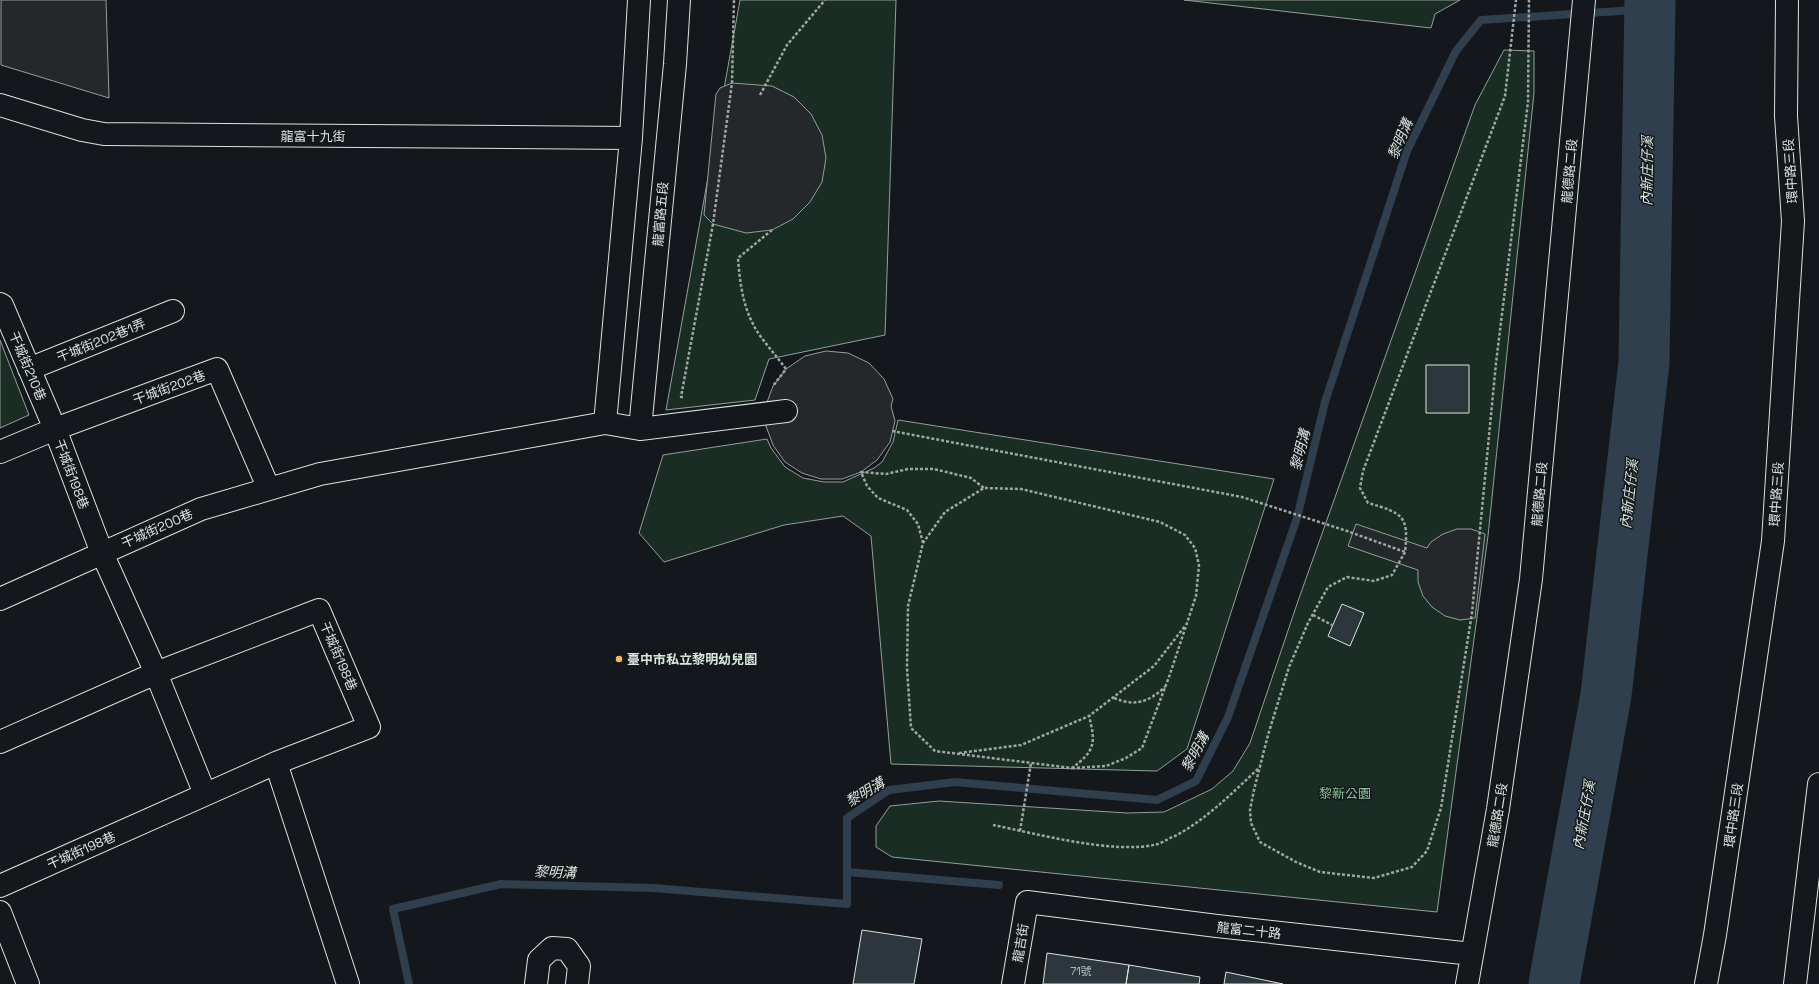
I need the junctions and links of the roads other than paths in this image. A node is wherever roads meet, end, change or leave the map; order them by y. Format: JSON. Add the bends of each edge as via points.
{"nodes":[{"id":1,"x":639,"y":0,"type":"edge"},
{"id":2,"x":679,"y":0,"type":"edge"},
{"id":3,"x":1584,"y":0,"type":"edge"},
{"id":4,"x":1788,"y":0,"type":"edge"},
{"id":5,"x":0,"y":105,"type":"edge"},
{"id":6,"x":631,"y":138,"type":"junction"},
{"id":7,"x":0,"y":304,"type":"edge"},
{"id":8,"x":173,"y":311,"type":"dead end"},
{"id":9,"x":29,"y":369,"type":"junction"},
{"id":10,"x":786,"y":411,"type":"dead end"},
{"id":11,"x":605,"y":423,"type":"junction"},
{"id":12,"x":55,"y":429,"type":"junction"},
{"id":13,"x":640,"y":429,"type":"junction"},
{"id":14,"x":0,"y":452,"type":"edge"},
{"id":15,"x":268,"y":489,"type":"junction"},
{"id":16,"x":102,"y":553,"type":"junction"},
{"id":17,"x":0,"y":598,"type":"edge"},
{"id":18,"x":156,"y":673,"type":"junction"},
{"id":19,"x":0,"y":742,"type":"edge"},
{"id":20,"x":276,"y":763,"type":"junction"},
{"id":21,"x":1819,"y":784,"type":"edge"},
{"id":22,"x":205,"y":794,"type":"junction"},
{"id":23,"x":0,"y":886,"type":"edge"},
{"id":24,"x":1027,"y":902,"type":"joint"},
{"id":25,"x":0,"y":912,"type":"edge"},
{"id":26,"x":1472,"y":954,"type":"junction"},
{"id":27,"x":28,"y":984,"type":"edge"},
{"id":28,"x":348,"y":984,"type":"edge"},
{"id":29,"x":536,"y":984,"type":"edge"},
{"id":30,"x":577,"y":984,"type":"edge"},
{"id":31,"x":1013,"y":984,"type":"edge"},
{"id":32,"x":1467,"y":984,"type":"edge"},
{"id":33,"x":1706,"y":984,"type":"edge"},
{"id":34,"x":1795,"y":984,"type":"edge"}],
"edges":[{"from":1,"to":6,"type":"main road"},
{"from":2,"to":13,"type":"main road","name":"龍富路五段"},
{"from":3,"to":26,"type":"main road","name":"龍德路二段","via":[[1531,579],[1498,809]]},
{"from":4,"to":33,"type":"main road","name":"環中路三段","via":[[1786,116],[1793,221],[1773,541],[1718,920]]},
{"from":5,"to":6,"type":"main road","name":"龍富十九街","via":[[82,130],[104,134]]},
{"from":6,"to":11,"type":"main road"},
{"from":7,"to":9,"type":"main road","name":"干城街210巷"},
{"from":8,"to":9,"type":"main road","name":"干城街202巷1弄"},
{"from":9,"to":12,"type":"main road","name":"干城街210巷"},
{"from":10,"to":13,"type":"main road","name":"干城街200巷"},
{"from":11,"to":13,"type":"main road","name":"干城街200巷"},
{"from":11,"to":15,"type":"main road","name":"干城街200巷","via":[[320,474]]},
{"from":12,"to":14,"type":"main road","name":"干城街202巷"},
{"from":12,"to":15,"type":"main road","name":"干城街202巷","via":[[217,369]]},
{"from":12,"to":16,"type":"main road","name":"干城街198巷"},
{"from":15,"to":16,"type":"main road","name":"干城街200巷","via":[[201,509]]},
{"from":16,"to":17,"type":"main road","name":"干城街200巷"},
{"from":16,"to":18,"type":"main road","name":"干城街198巷"},
{"from":18,"to":19,"type":"main road","name":"干城街198巷"},
{"from":18,"to":20,"type":"main road","name":"干城街198巷","via":[[320,610],[370,727]]},
{"from":18,"to":22,"type":"main road","name":"干城街198巷"},
{"from":20,"to":22,"type":"main road","name":"干城街198巷"},
{"from":20,"to":28,"type":"main road"},
{"from":21,"to":34,"type":"main road"},
{"from":22,"to":23,"type":"main road","name":"干城街198巷"},
{"from":24,"to":26,"type":"main road","name":"龍富二十路"},
{"from":24,"to":31,"type":"main road","name":"龍吉街"},
{"from":25,"to":27,"type":"main road"},
{"from":26,"to":32,"type":"main road","name":"龍德路二段"},
{"from":29,"to":30,"type":"main road","via":[[539,960],[552,948],[567,949],[580,966]]}]}
